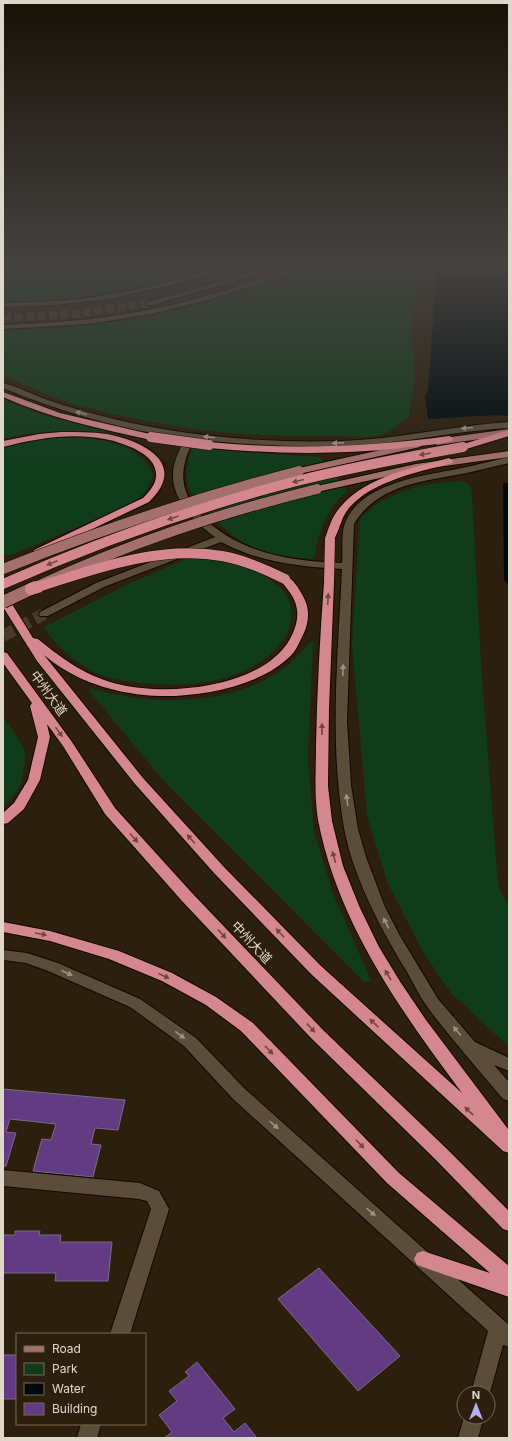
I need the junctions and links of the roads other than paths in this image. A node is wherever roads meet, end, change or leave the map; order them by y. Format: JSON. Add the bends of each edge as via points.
{"nodes":[{"id":1,"x":3,"y":385,"type":"edge"},
{"id":2,"x":3,"y":394,"type":"edge"},
{"id":3,"x":508,"y":428,"type":"edge"},
{"id":4,"x":191,"y":435,"type":"junction"},
{"id":5,"x":449,"y":440,"type":"junction"},
{"id":6,"x":3,"y":444,"type":"edge"},
{"id":7,"x":509,"y":458,"type":"edge"},
{"id":8,"x":449,"y":462,"type":"junction"},
{"id":9,"x":222,"y":538,"type":"junction"},
{"id":10,"x":347,"y":566,"type":"junction"},
{"id":11,"x":3,"y":569,"type":"edge"},
{"id":12,"x":3,"y":584,"type":"edge"},
{"id":13,"x":31,"y":589,"type":"junction"},
{"id":14,"x":3,"y":598,"type":"edge"},
{"id":15,"x":3,"y":602,"type":"edge"},
{"id":16,"x":44,"y":614,"type":"tunnel mouth"},
{"id":17,"x":26,"y":635,"type":"junction"},
{"id":18,"x":3,"y":655,"type":"edge"},
{"id":19,"x":34,"y":699,"type":"junction"},
{"id":20,"x":3,"y":820,"type":"edge"},
{"id":21,"x":3,"y":928,"type":"edge"},
{"id":22,"x":3,"y":955,"type":"edge"},
{"id":23,"x":471,"y":1047,"type":"junction"},
{"id":24,"x":509,"y":1065,"type":"edge"},
{"id":25,"x":509,"y":1094,"type":"edge"},
{"id":26,"x":509,"y":1143,"type":"edge"},
{"id":27,"x":509,"y":1146,"type":"edge"},
{"id":28,"x":3,"y":1178,"type":"edge"},
{"id":29,"x":509,"y":1223,"type":"edge"},
{"id":30,"x":423,"y":1259,"type":"junction"},
{"id":31,"x":509,"y":1278,"type":"edge"},
{"id":32,"x":509,"y":1288,"type":"edge"},
{"id":33,"x":120,"y":1333,"type":"edge"},
{"id":34,"x":504,"y":1333,"type":"edge"},
{"id":35,"x":484,"y":1385,"type":"edge"},
{"id":36,"x":91,"y":1425,"type":"edge"},
{"id":37,"x":472,"y":1425,"type":"edge"},
{"id":38,"x":87,"y":1438,"type":"edge"},
{"id":39,"x":468,"y":1438,"type":"edge"}],
"edges":[{"from":4,"to":1,"type":"street","one_way":true,"via":[[108,420],[31,398]]},
{"from":2,"to":5,"type":"highway","bridge":true,"via":[[72,419],[151,437],[209,445],[322,452]]},
{"from":3,"to":4,"type":"street","one_way":true,"via":[[458,429],[366,442],[304,444]]},
{"from":3,"to":5,"type":"main road"},
{"from":3,"to":12,"type":"highway","one_way":true,"bridge":true,"via":[[463,447],[326,474],[203,507],[118,537]]},
{"from":4,"to":9,"type":"street","via":[[179,462],[180,493],[199,519]]},
{"from":5,"to":11,"type":"main road","bridge":true,"via":[[401,448],[245,484],[154,513]]},
{"from":6,"to":11,"type":"highway","bridge":true,"via":[[47,435],[80,434],[120,440],[143,449],[152,456],[162,474],[159,486],[146,500]]},
{"from":7,"to":8,"type":"main road"},
{"from":7,"to":10,"type":"street","via":[[409,482],[365,503],[349,524]]},
{"from":8,"to":13,"type":"main road","bridge":true,"via":[[384,473],[252,505],[185,526],[100,558]]},
{"from":26,"to":8,"type":"highway","one_way":true,"bridge":true,"via":[[399,994],[357,919],[336,864],[325,820],[322,722],[332,528],[342,508],[367,489],[398,476]]},
{"from":9,"to":10,"type":"street","via":[[244,549],[282,561]]},
{"from":9,"to":16,"type":"street","via":[[100,585]]},
{"from":23,"to":10,"type":"street","one_way":true,"via":[[433,1002],[394,938],[368,882],[351,828],[341,721]]},
{"from":13,"to":15,"type":"main road","bridge":true},
{"from":13,"to":17,"type":"highway","bridge":true,"via":[[111,564],[168,554],[229,556],[269,570],[285,579],[297,592],[303,609],[302,623],[298,637],[286,653],[270,667],[247,679],[224,686],[156,693],[124,689],[81,675],[63,665]]},
{"from":14,"to":17,"type":"highway","name":"中州大道"},
{"from":27,"to":17,"type":"highway","name":"中州大道","one_way":true,"via":[[316,970],[219,870],[139,781],[41,659]]},
{"from":18,"to":19,"type":"highway","name":"中州大道"},
{"from":19,"to":20,"type":"highway","via":[[44,737],[36,773],[19,806]]},
{"from":19,"to":29,"type":"highway","name":"中州大道","one_way":true,"via":[[68,745],[110,811],[187,897],[317,1034]]},
{"from":21,"to":31,"type":"highway","one_way":true,"via":[[50,936],[114,955],[167,977],[211,1001],[247,1027],[393,1178]]},
{"from":22,"to":30,"type":"street","one_way":true,"via":[[27,958],[135,1003],[190,1042],[239,1094]]},
{"from":23,"to":24,"type":"street"},
{"from":23,"to":25,"type":"street"},
{"from":28,"to":33,"type":"street","via":[[140,1191],[153,1196],[160,1209]]},
{"from":30,"to":32,"type":"highway"},
{"from":30,"to":34,"type":"street"},
{"from":34,"to":35,"type":"street"},
{"from":36,"to":38,"type":"street"},
{"from":37,"to":39,"type":"street"}]}
